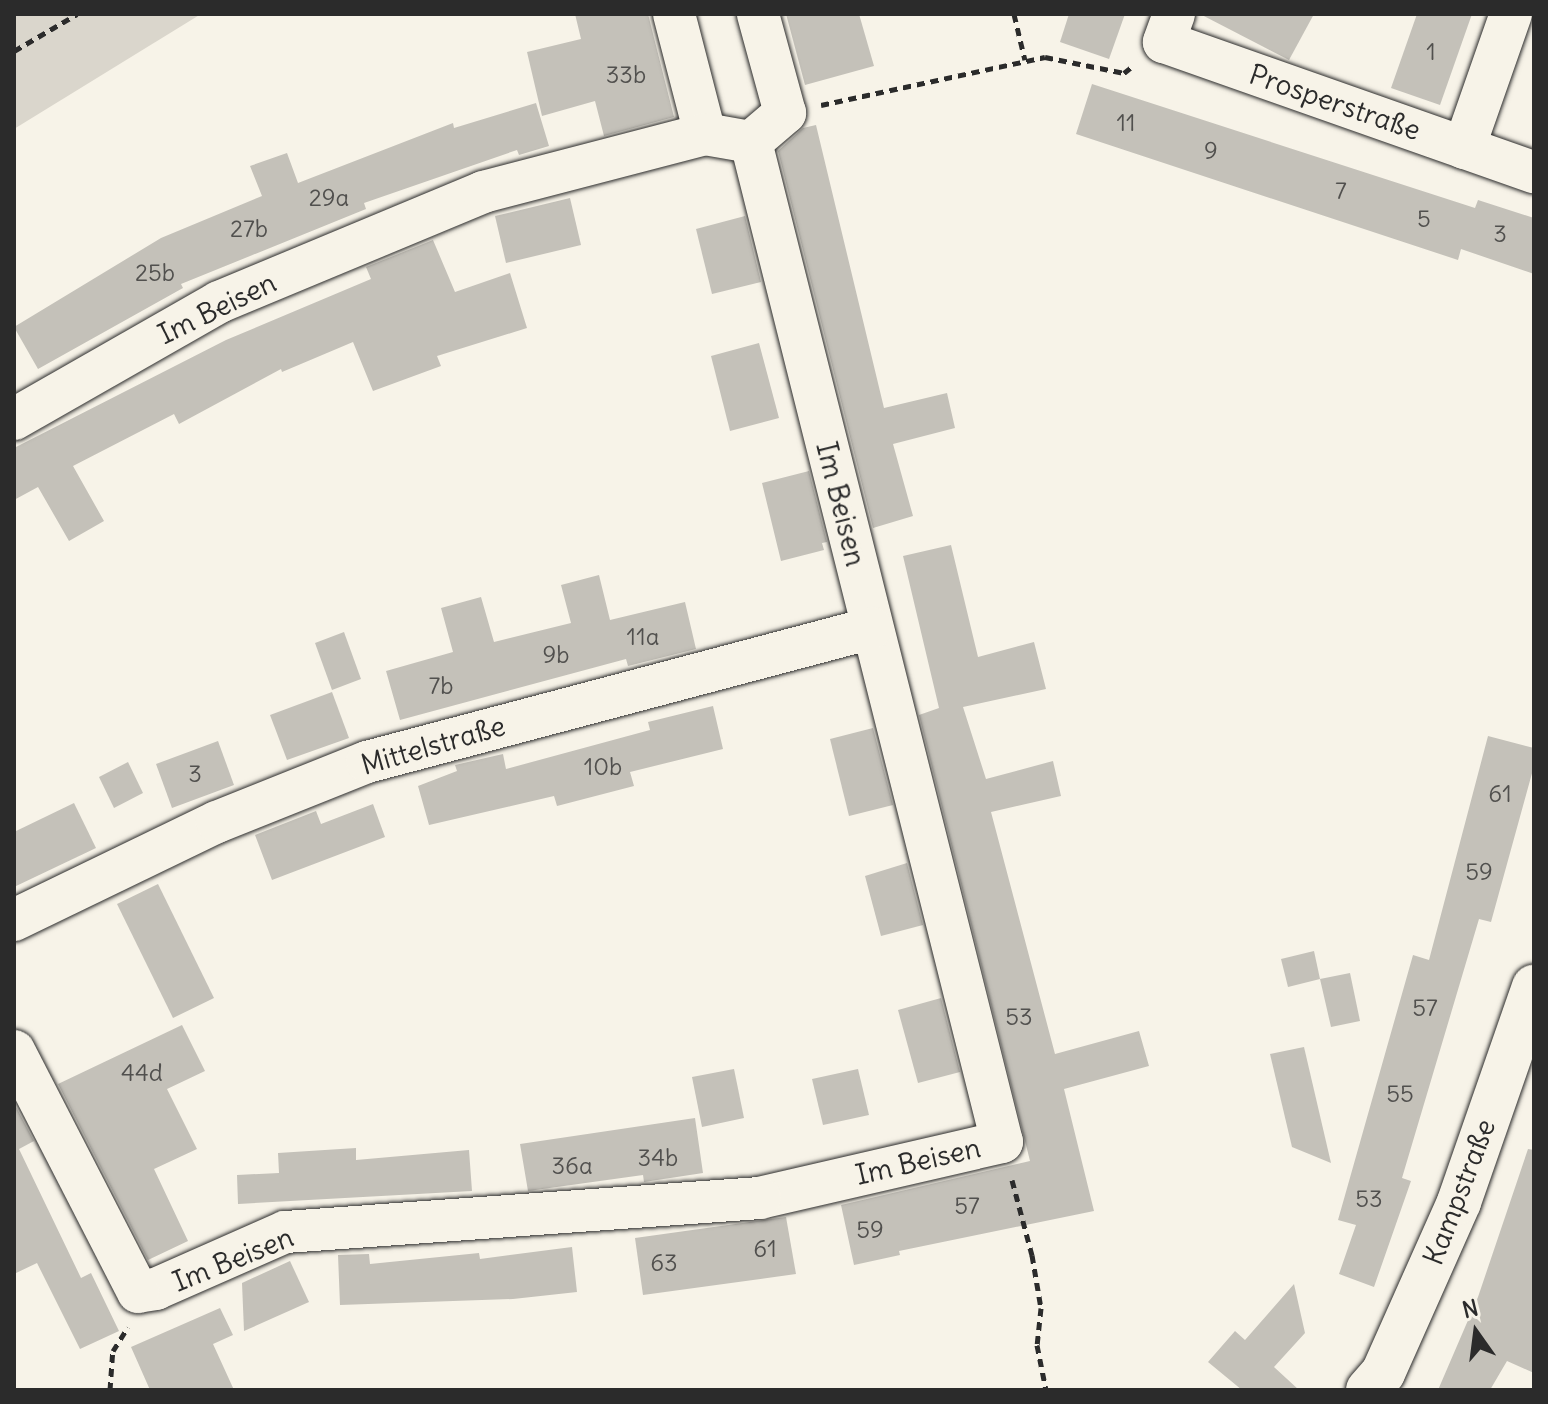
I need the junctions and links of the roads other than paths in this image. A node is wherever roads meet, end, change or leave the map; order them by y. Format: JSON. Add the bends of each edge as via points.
{"nodes":[{"id":1,"x":674,"y":14,"type":"edge"},
{"id":2,"x":758,"y":14,"type":"edge"},
{"id":3,"x":1511,"y":14,"type":"edge"},
{"id":4,"x":1169,"y":28,"type":"edge"},
{"id":5,"x":705,"y":134,"type":"junction"},
{"id":6,"x":751,"y":142,"type":"junction"},
{"id":7,"x":1464,"y":148,"type":"junction"},
{"id":8,"x":1534,"y":172,"type":"edge"},
{"id":9,"x":14,"y":419,"type":"edge"},
{"id":10,"x":872,"y":628,"type":"junction"},
{"id":11,"x":14,"y":920,"type":"edge"},
{"id":12,"x":1534,"y":987,"type":"edge"},
{"id":13,"x":14,"y":1051,"type":"edge"},
{"id":14,"x":1368,"y":1390,"type":"edge"}],
"edges":[{"from":1,"to":5,"type":"street"},
{"from":2,"to":6,"type":"street","via":[[785,113]]},
{"from":3,"to":7,"type":"street"},
{"from":4,"to":7,"type":"street","name":"Prosperstraße"},
{"from":5,"to":6,"type":"street","name":"Im Beisen"},
{"from":5,"to":9,"type":"street","name":"Im Beisen","via":[[483,192],[352,246],[219,302]]},
{"from":6,"to":10,"type":"street","name":"Im Beisen"},
{"from":7,"to":8,"type":"street","name":"Prosperstraße"},
{"from":10,"to":11,"type":"street","name":"Mittelstraße","via":[[367,762],[217,822]]},
{"from":10,"to":13,"type":"street","name":"Im Beisen","via":[[1002,1142],[760,1198],[285,1232],[156,1289],[138,1292]]},
{"from":12,"to":14,"type":"street","name":"Kampstraße","via":[[1459,1202],[1383,1373]]}]}
